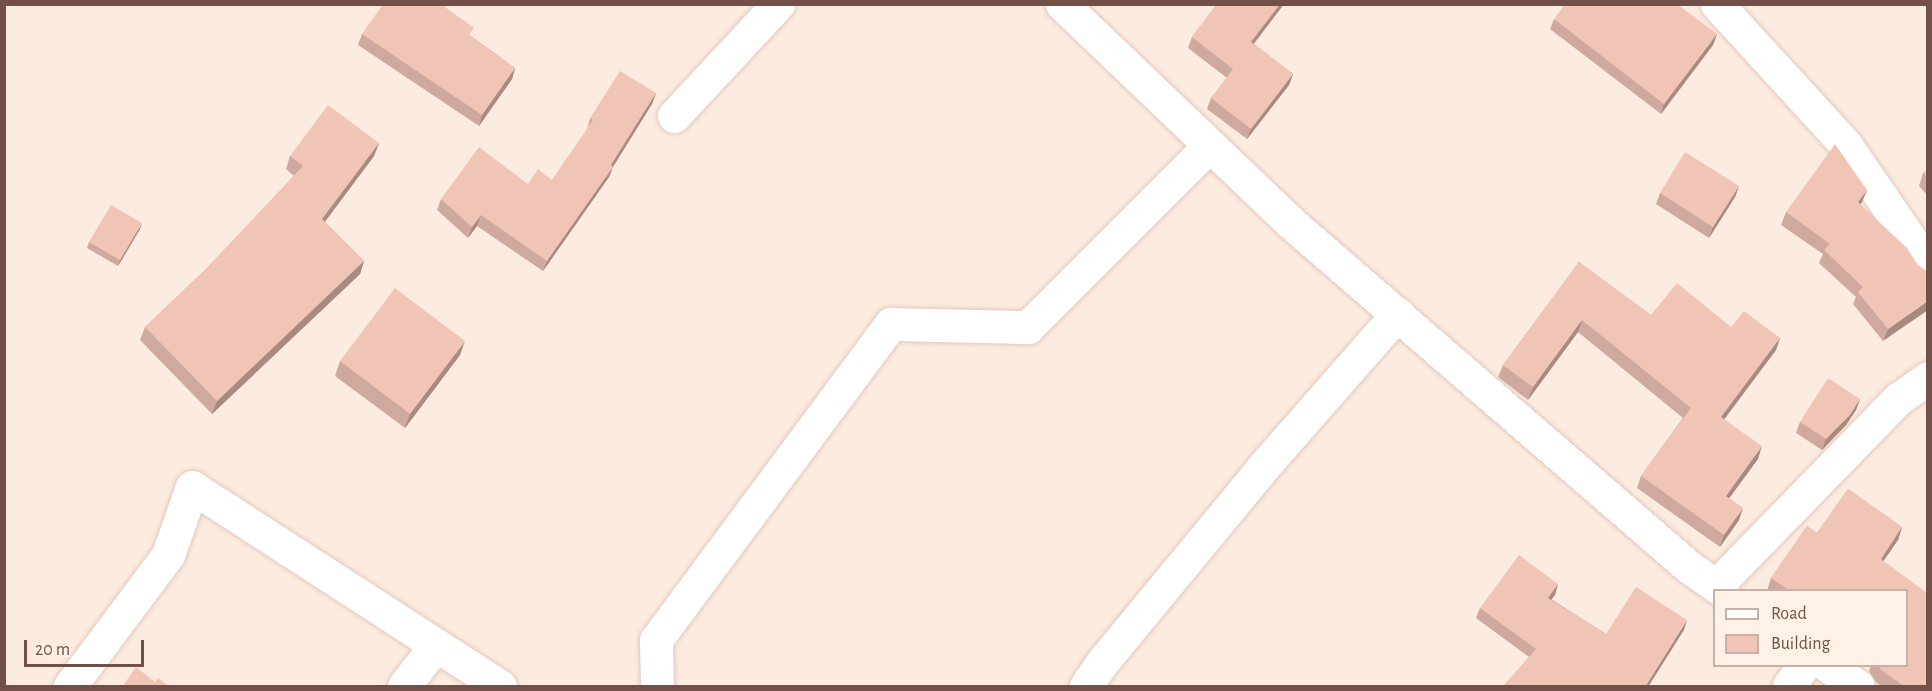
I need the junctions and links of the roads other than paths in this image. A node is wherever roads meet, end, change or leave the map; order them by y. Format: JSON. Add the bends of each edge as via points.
{"nodes":[{"id":1,"x":778,"y":4,"type":"edge"},
{"id":2,"x":1062,"y":4,"type":"edge"},
{"id":3,"x":1717,"y":4,"type":"edge"},
{"id":4,"x":674,"y":116,"type":"dead end"},
{"id":5,"x":1210,"y":145,"type":"junction"},
{"id":6,"x":1928,"y":264,"type":"edge"},
{"id":7,"x":1396,"y":314,"type":"junction"},
{"id":8,"x":1928,"y":378,"type":"edge"},
{"id":9,"x":1719,"y":588,"type":"edge"},
{"id":10,"x":435,"y":646,"type":"junction"},
{"id":11,"x":1802,"y":667,"type":"edge"},
{"id":12,"x":1829,"y":667,"type":"edge"},
{"id":13,"x":70,"y":687,"type":"edge"},
{"id":14,"x":404,"y":687,"type":"edge"},
{"id":15,"x":500,"y":687,"type":"edge"},
{"id":16,"x":657,"y":687,"type":"edge"},
{"id":17,"x":1086,"y":687,"type":"edge"},
{"id":18,"x":1789,"y":687,"type":"edge"},
{"id":19,"x":1858,"y":687,"type":"edge"}],
"edges":[{"from":1,"to":4,"type":"street"},
{"from":2,"to":5,"type":"street"},
{"from":3,"to":6,"type":"street","via":[[1845,144]]},
{"from":5,"to":7,"type":"street","via":[[1290,222]]},
{"from":5,"to":16,"type":"street","via":[[1028,327],[891,324],[656,640]]},
{"from":7,"to":9,"type":"street","via":[[1689,567]]},
{"from":7,"to":17,"type":"street","via":[[1257,474]]},
{"from":8,"to":9,"type":"street","via":[[1898,399]]},
{"from":10,"to":13,"type":"street","via":[[192,487],[168,555]]},
{"from":10,"to":14,"type":"street"},
{"from":10,"to":15,"type":"street"},
{"from":11,"to":18,"type":"street"},
{"from":12,"to":19,"type":"street"}]}
